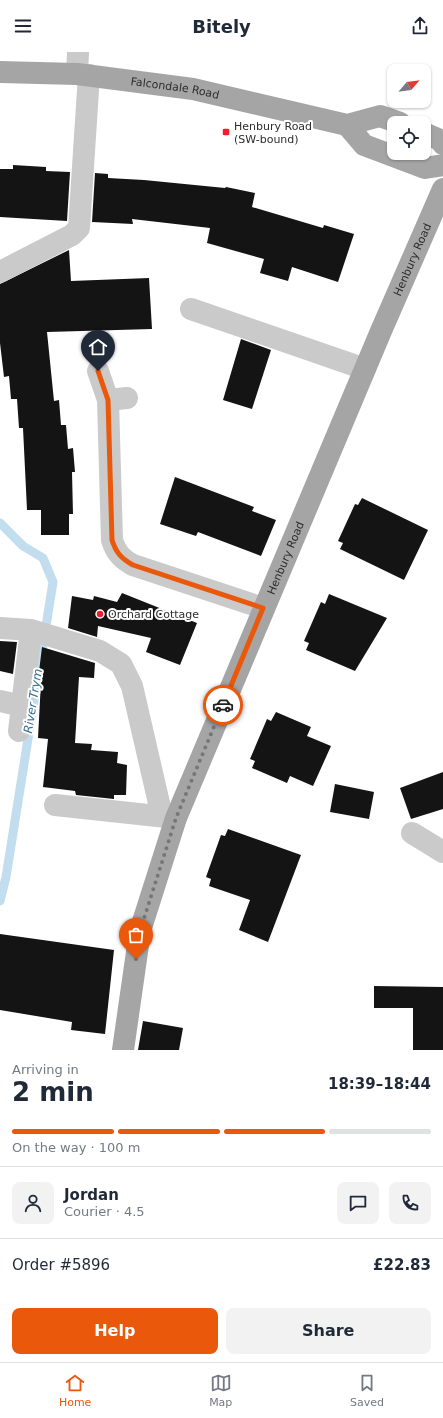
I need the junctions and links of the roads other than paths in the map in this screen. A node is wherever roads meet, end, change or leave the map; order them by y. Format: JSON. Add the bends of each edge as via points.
{"nodes":[{"id":1,"x":78,"y":52,"type":"edge"},
{"id":2,"x":0,"y":72,"type":"edge"},
{"id":3,"x":83,"y":75,"type":"junction"},
{"id":4,"x":387,"y":118,"type":"edge"},
{"id":5,"x":347,"y":125,"type":"junction"},
{"id":6,"x":431,"y":136,"type":"edge"},
{"id":7,"x":443,"y":144,"type":"edge"},
{"id":8,"x":443,"y":165,"type":"edge"},
{"id":9,"x":443,"y":189,"type":"edge"},
{"id":10,"x":0,"y":272,"type":"edge"},
{"id":11,"x":191,"y":309,"type":"dead end"},
{"id":12,"x":365,"y":369,"type":"junction"},
{"id":13,"x":98,"y":371,"type":"dead end"},
{"id":14,"x":263,"y":608,"type":"junction"},
{"id":15,"x":0,"y":628,"type":"edge"},
{"id":16,"x":31,"y":630,"type":"junction"},
{"id":17,"x":0,"y":701,"type":"edge"},
{"id":18,"x":22,"y":706,"type":"junction"},
{"id":19,"x":19,"y":732,"type":"dead end"},
{"id":20,"x":55,"y":804,"type":"dead end"},
{"id":21,"x":169,"y":817,"type":"junction"},
{"id":22,"x":412,"y":833,"type":"dead end"},
{"id":23,"x":443,"y":852,"type":"edge"},
{"id":24,"x":123,"y":1050,"type":"edge"}],
"edges":[{"from":1,"to":3,"type":"street"},
{"from":2,"to":3,"type":"main road","name":"Falcondale Road"},
{"from":3,"to":5,"type":"main road","name":"Falcondale Road","via":[[193,89]]},
{"from":3,"to":10,"type":"street","via":[[79,228]]},
{"from":4,"to":5,"type":"main road","name":"Falcondale Road","via":[[380,116]]},
{"from":5,"to":8,"type":"main road","via":[[364,145],[425,168]]},
{"from":6,"to":7,"type":"main road"},
{"from":9,"to":12,"type":"main road","name":"Henbury Road"},
{"from":11,"to":12,"type":"street"},
{"from":12,"to":14,"type":"main road","name":"Henbury Road"},
{"from":13,"to":14,"type":"street","via":[[118,399],[112,540],[116,551],[122,559],[133,565]]},
{"from":14,"to":21,"type":"main road","name":"Henbury Road"},
{"from":15,"to":16,"type":"street"},
{"from":16,"to":18,"type":"street"},
{"from":16,"to":21,"type":"street","via":[[100,650],[121,664],[132,686]]},
{"from":17,"to":18,"type":"street"},
{"from":18,"to":19,"type":"street"},
{"from":20,"to":21,"type":"street"},
{"from":21,"to":24,"type":"main road","name":"Henbury Road","via":[[140,931]]},
{"from":22,"to":23,"type":"street"}]}
